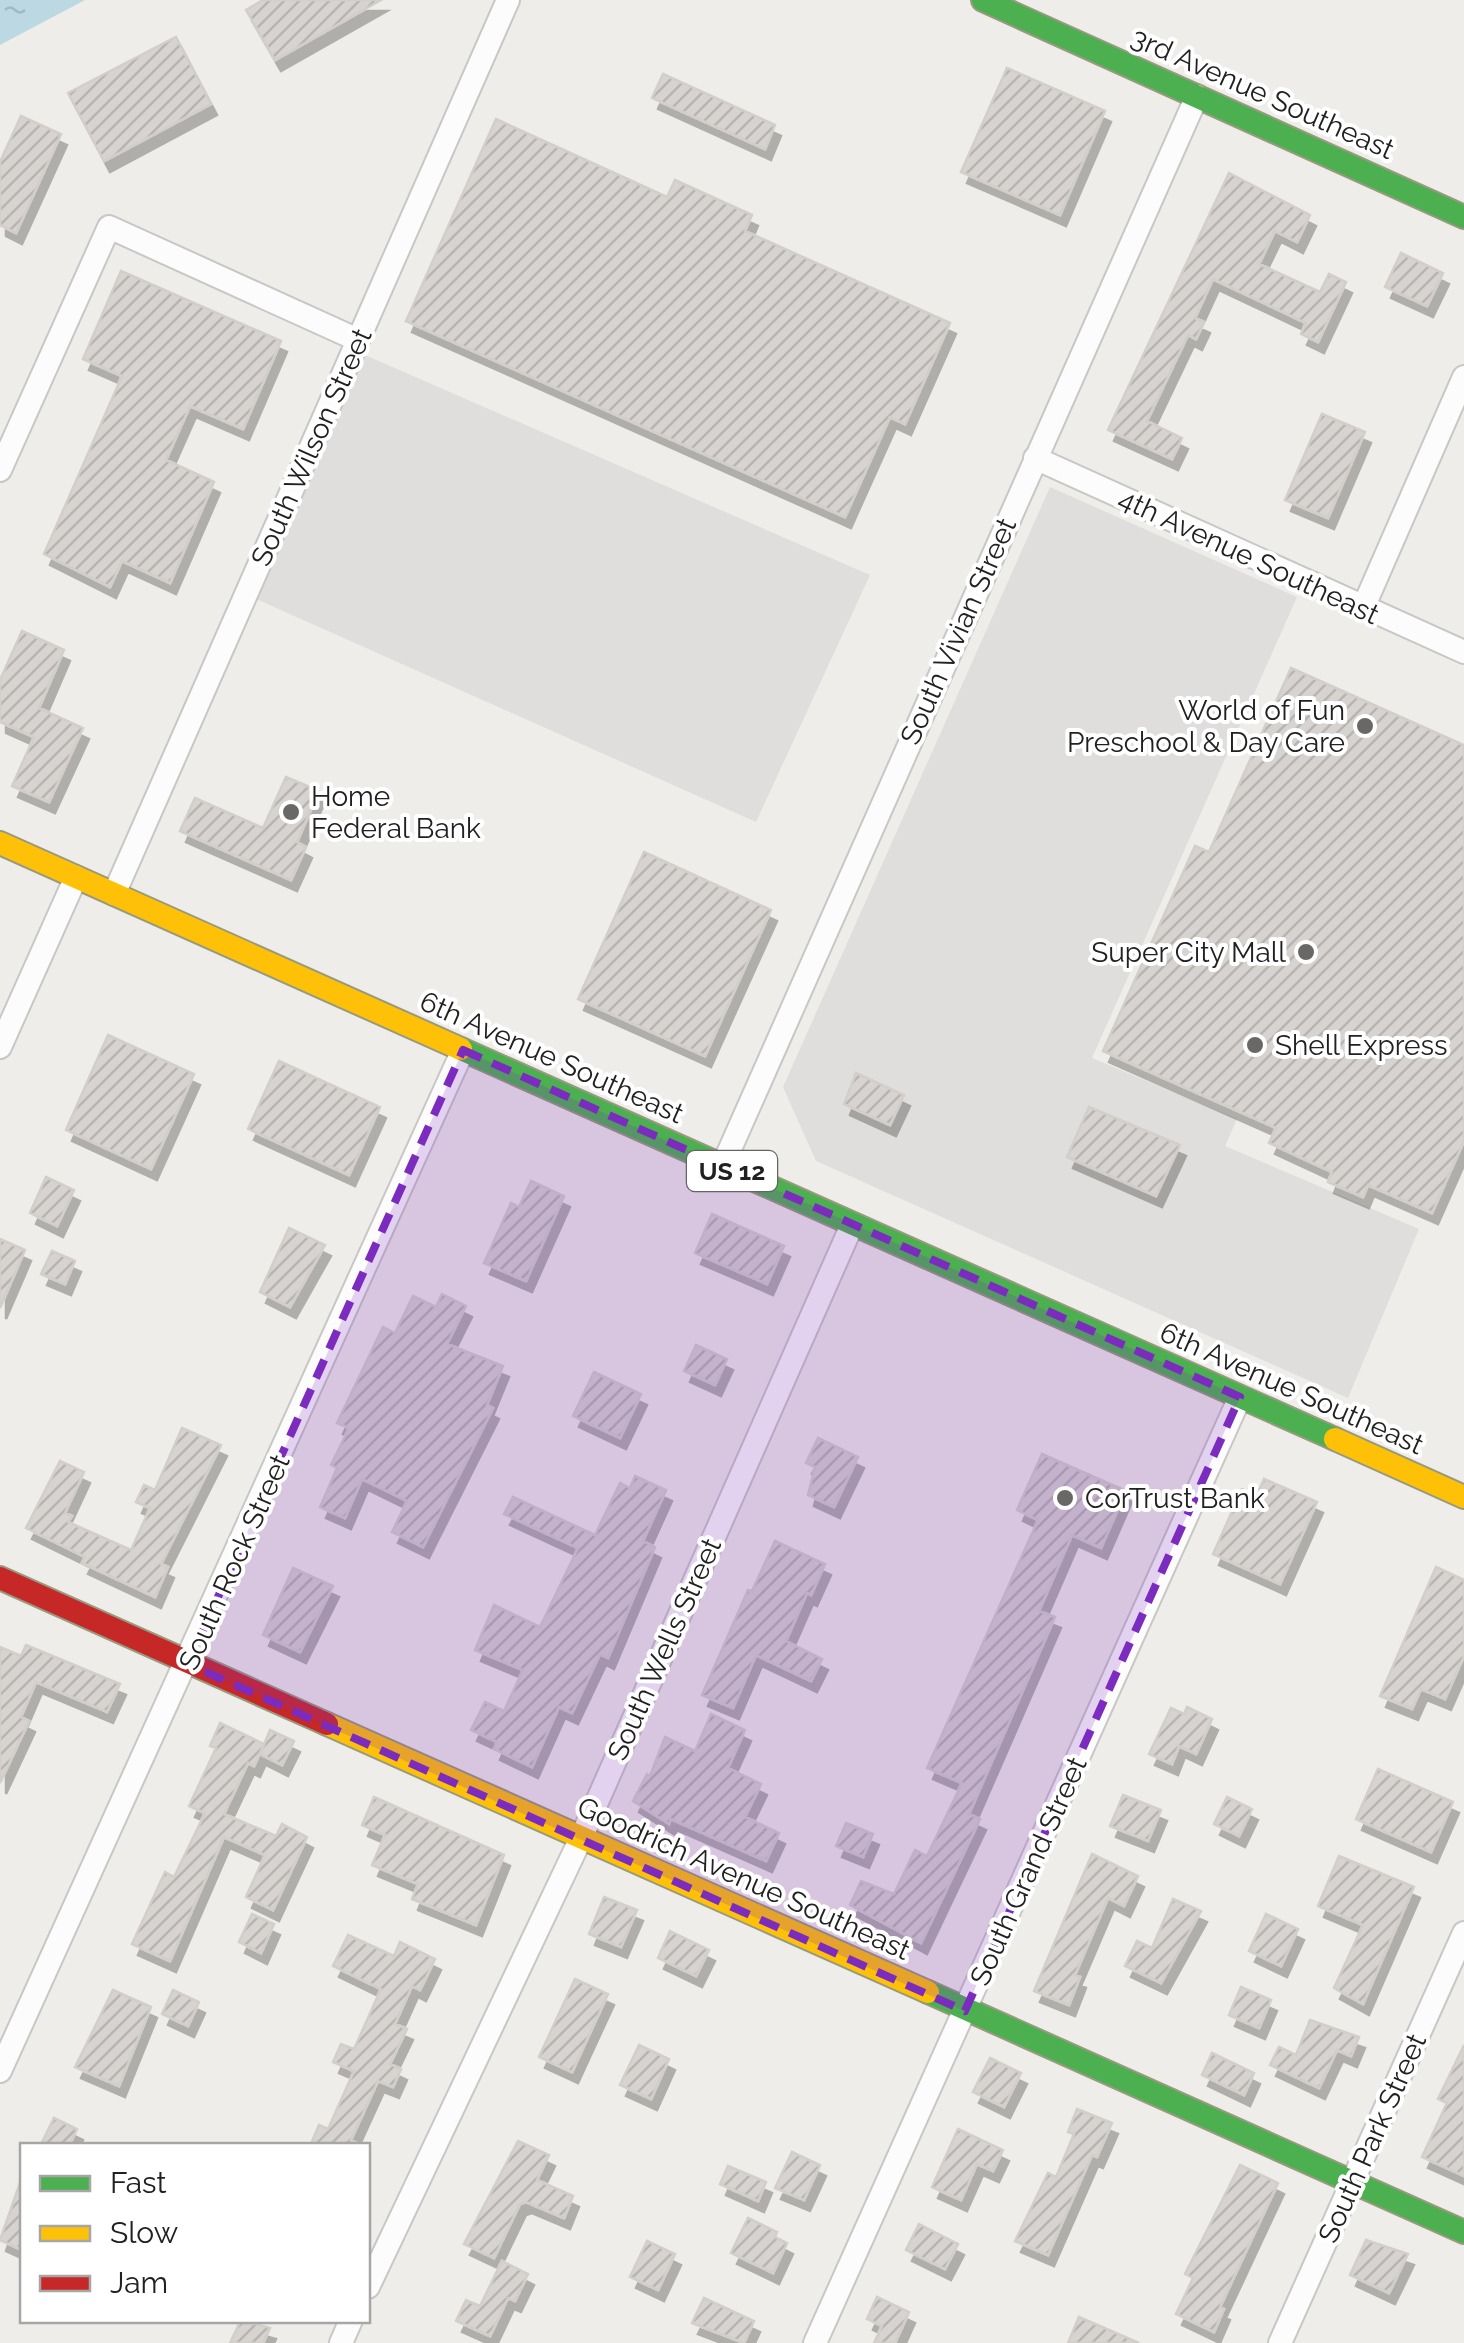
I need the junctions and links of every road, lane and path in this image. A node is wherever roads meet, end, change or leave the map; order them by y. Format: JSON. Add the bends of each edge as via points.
{"nodes":[{"id":1,"x":508,"y":0,"type":"edge"},
{"id":2,"x":983,"y":0,"type":"edge"},
{"id":3,"x":1197,"y":96,"type":"junction"},
{"id":4,"x":1464,"y":216,"type":"edge"},
{"id":5,"x":358,"y":340,"type":"junction"},
{"id":6,"x":1464,"y":377,"type":"edge"},
{"id":7,"x":1035,"y":458,"type":"junction"},
{"id":8,"x":0,"y":470,"type":"edge"},
{"id":9,"x":1363,"y":608,"type":"junction"},
{"id":10,"x":1464,"y":652,"type":"edge"},
{"id":11,"x":0,"y":843,"type":"edge"},
{"id":12,"x":76,"y":877,"type":"junction"},
{"id":13,"x":114,"y":894,"type":"junction"},
{"id":14,"x":0,"y":1046,"type":"edge"},
{"id":15,"x":463,"y":1050,"type":"junction"},
{"id":16,"x":722,"y":1167,"type":"junction"},
{"id":17,"x":852,"y":1225,"type":"junction"},
{"id":18,"x":1240,"y":1397,"type":"junction"},
{"id":19,"x":1464,"y":1498,"type":"edge"},
{"id":20,"x":0,"y":1578,"type":"edge"},
{"id":21,"x":188,"y":1664,"type":"junction"},
{"id":22,"x":581,"y":1838,"type":"junction"},
{"id":23,"x":1464,"y":1933,"type":"edge"},
{"id":24,"x":965,"y":2011,"type":"junction"},
{"id":25,"x":0,"y":2071,"type":"edge"},
{"id":26,"x":1352,"y":2183,"type":"junction"},
{"id":27,"x":1464,"y":2232,"type":"edge"},
{"id":28,"x":370,"y":2283,"type":"edge"},
{"id":29,"x":815,"y":2343,"type":"edge"},
{"id":30,"x":1280,"y":2343,"type":"edge"}],
"edges":[{"from":1,"to":5,"type":"street","name":"South Wilson Street"},
{"from":2,"to":3,"type":"main road","name":"3rd Avenue Southeast"},
{"from":3,"to":4,"type":"main road","name":"3rd Avenue Southeast"},
{"from":3,"to":7,"type":"street","name":"South Vivian Street"},
{"from":5,"to":8,"type":"street","via":[[109,227]]},
{"from":5,"to":13,"type":"street","name":"South Wilson Street"},
{"from":6,"to":9,"type":"street"},
{"from":7,"to":9,"type":"street","name":"4th Avenue Southeast"},
{"from":7,"to":16,"type":"street","name":"South Vivian Street"},
{"from":9,"to":10,"type":"street","name":"4th Avenue Southeast"},
{"from":11,"to":12,"type":"main road","name":"6th Avenue Southeast","number":"US 12"},
{"from":12,"to":13,"type":"main road","name":"6th Avenue Southeast","number":"US 12"},
{"from":12,"to":14,"type":"street"},
{"from":13,"to":15,"type":"main road","name":"6th Avenue Southeast","number":"US 12"},
{"from":15,"to":16,"type":"main road","name":"6th Avenue Southeast","number":"US 12"},
{"from":15,"to":21,"type":"street","name":"South Rock Street"},
{"from":16,"to":17,"type":"main road","name":"6th Avenue Southeast","number":"US 12"},
{"from":17,"to":18,"type":"main road","name":"6th Avenue Southeast","number":"US 12"},
{"from":17,"to":22,"type":"street","name":"South Wells Street"},
{"from":18,"to":19,"type":"main road","name":"6th Avenue Southeast","number":"US 12"},
{"from":18,"to":24,"type":"street","name":"South Grand Street"},
{"from":20,"to":21,"type":"main road","name":"Goodrich Avenue Southeast"},
{"from":21,"to":22,"type":"main road","name":"Goodrich Avenue Southeast"},
{"from":21,"to":25,"type":"street","name":"South Rock Street"},
{"from":22,"to":24,"type":"main road","name":"Goodrich Avenue Southeast"},
{"from":22,"to":28,"type":"street","name":"South Wells Street"},
{"from":23,"to":26,"type":"street","name":"South Park Street"},
{"from":24,"to":26,"type":"main road","name":"Goodrich Avenue Southeast"},
{"from":24,"to":29,"type":"street","name":"South Grand Street"},
{"from":26,"to":27,"type":"main road","name":"Goodrich Avenue Southeast"},
{"from":26,"to":30,"type":"street","name":"South Park Street"}]}
